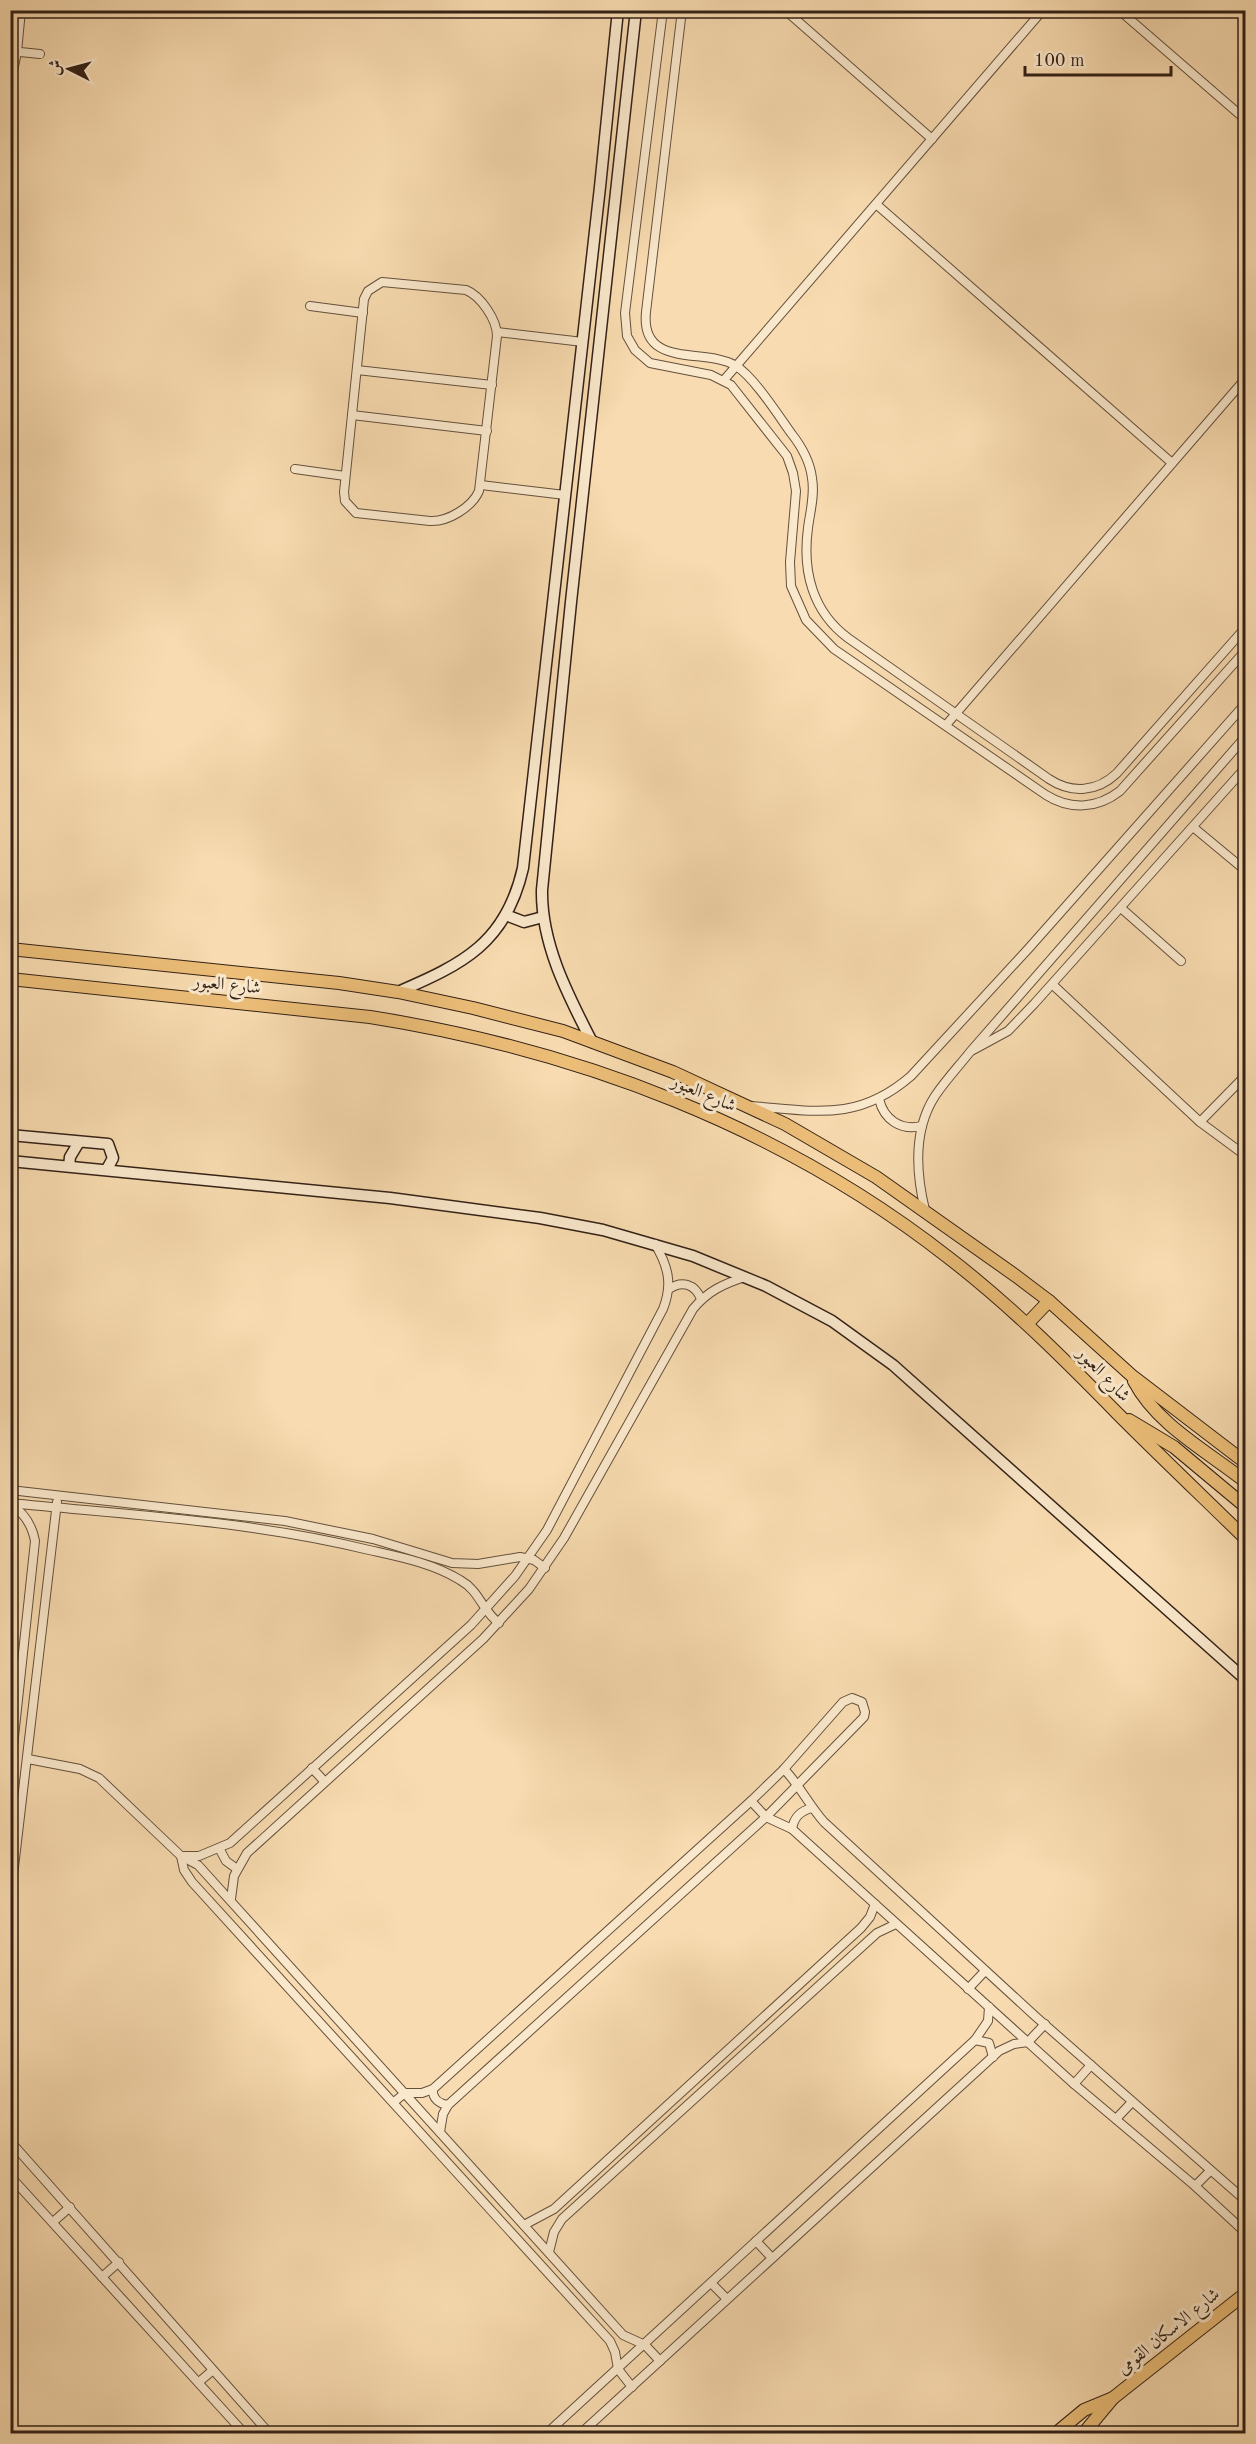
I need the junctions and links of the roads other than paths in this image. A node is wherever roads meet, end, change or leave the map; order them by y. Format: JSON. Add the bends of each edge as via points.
{"nodes":[{"id":1,"x":21,"y":10,"type":"edge"},
{"id":2,"x":618,"y":10,"type":"edge"},
{"id":3,"x":636,"y":10,"type":"edge"},
{"id":4,"x":663,"y":10,"type":"edge"},
{"id":5,"x":682,"y":10,"type":"edge"},
{"id":6,"x":785,"y":10,"type":"edge"},
{"id":7,"x":1043,"y":10,"type":"edge"},
{"id":8,"x":1119,"y":10,"type":"edge"},
{"id":9,"x":14,"y":52,"type":"edge"},
{"id":10,"x":40,"y":54,"type":"dead end"},
{"id":11,"x":10,"y":85,"type":"edge"},
{"id":12,"x":1245,"y":120,"type":"edge"},
{"id":13,"x":932,"y":139,"type":"junction"},
{"id":14,"x":876,"y":204,"type":"junction"},
{"id":15,"x":310,"y":306,"type":"dead end"},
{"id":16,"x":363,"y":313,"type":"junction"},
{"id":17,"x":497,"y":332,"type":"junction"},
{"id":18,"x":583,"y":342,"type":"junction"},
{"id":19,"x":736,"y":365,"type":"junction"},
{"id":20,"x":357,"y":370,"type":"junction"},
{"id":21,"x":1245,"y":378,"type":"edge"},
{"id":22,"x":724,"y":380,"type":"junction"},
{"id":23,"x":492,"y":385,"type":"junction"},
{"id":24,"x":352,"y":415,"type":"junction"},
{"id":25,"x":487,"y":431,"type":"junction"},
{"id":26,"x":1172,"y":463,"type":"junction"},
{"id":27,"x":296,"y":469,"type":"dead end"},
{"id":28,"x":345,"y":476,"type":"junction"},
{"id":29,"x":481,"y":485,"type":"junction"},
{"id":30,"x":565,"y":495,"type":"junction"},
{"id":31,"x":1245,"y":627,"type":"edge"},
{"id":32,"x":1245,"y":650,"type":"edge"},
{"id":33,"x":1245,"y":703,"type":"edge"},
{"id":34,"x":956,"y":713,"type":"junction"},
{"id":35,"x":946,"y":725,"type":"junction"},
{"id":36,"x":1245,"y":736,"type":"edge"},
{"id":37,"x":1149,"y":738,"type":"junction"},
{"id":38,"x":1160,"y":747,"type":"junction"},
{"id":39,"x":1245,"y":767,"type":"edge"},
{"id":40,"x":1193,"y":827,"type":"junction"},
{"id":41,"x":1245,"y":871,"type":"edge"},
{"id":42,"x":1121,"y":908,"type":"junction"},
{"id":43,"x":506,"y":915,"type":"junction"},
{"id":44,"x":543,"y":917,"type":"junction"},
{"id":45,"x":10,"y":949,"type":"edge"},
{"id":46,"x":1181,"y":961,"type":"dead end"},
{"id":47,"x":10,"y":979,"type":"edge"},
{"id":48,"x":1053,"y":985,"type":"junction"},
{"id":49,"x":398,"y":992,"type":"junction"},
{"id":50,"x":592,"y":1042,"type":"junction"},
{"id":51,"x":969,"y":1052,"type":"junction"},
{"id":52,"x":1245,"y":1075,"type":"edge"},
{"id":53,"x":879,"y":1099,"type":"junction"},
{"id":54,"x":749,"y":1106,"type":"junction"},
{"id":55,"x":1200,"y":1122,"type":"junction"},
{"id":56,"x":922,"y":1126,"type":"junction"},
{"id":57,"x":10,"y":1135,"type":"edge"},
{"id":58,"x":79,"y":1142,"type":"junction"},
{"id":59,"x":1245,"y":1156,"type":"edge"},
{"id":60,"x":10,"y":1161,"type":"edge"},
{"id":61,"x":69,"y":1166,"type":"junction"},
{"id":62,"x":108,"y":1170,"type":"junction"},
{"id":63,"x":925,"y":1210,"type":"junction"},
{"id":64,"x":655,"y":1244,"type":"junction"},
{"id":65,"x":745,"y":1277,"type":"junction"},
{"id":66,"x":669,"y":1289,"type":"junction"},
{"id":67,"x":701,"y":1299,"type":"junction"},
{"id":68,"x":1048,"y":1301,"type":"junction"},
{"id":69,"x":1028,"y":1324,"type":"junction"},
{"id":70,"x":1131,"y":1375,"type":"junction"},
{"id":71,"x":1120,"y":1416,"type":"junction"},
{"id":72,"x":1245,"y":1463,"type":"edge"},
{"id":73,"x":1245,"y":1482,"type":"edge"},
{"id":74,"x":10,"y":1490,"type":"edge"},
{"id":75,"x":58,"y":1496,"type":"junction"},
{"id":76,"x":10,"y":1503,"type":"edge"},
{"id":77,"x":57,"y":1507,"type":"junction"},
{"id":78,"x":1245,"y":1507,"type":"edge"},
{"id":79,"x":219,"y":1514,"type":"junction"},
{"id":80,"x":217,"y":1524,"type":"junction"},
{"id":81,"x":1245,"y":1539,"type":"edge"},
{"id":82,"x":528,"y":1558,"type":"junction"},
{"id":83,"x":466,"y":1564,"type":"junction"},
{"id":84,"x":545,"y":1568,"type":"junction"},
{"id":85,"x":459,"y":1579,"type":"junction"},
{"id":86,"x":486,"y":1609,"type":"junction"},
{"id":87,"x":499,"y":1623,"type":"junction"},
{"id":88,"x":421,"y":1672,"type":"junction"},
{"id":89,"x":1245,"y":1680,"type":"edge"},
{"id":90,"x":432,"y":1684,"type":"junction"},
{"id":91,"x":365,"y":1721,"type":"junction"},
{"id":92,"x":376,"y":1734,"type":"junction"},
{"id":93,"x":28,"y":1759,"type":"junction"},
{"id":94,"x":312,"y":1768,"type":"junction"},
{"id":95,"x":784,"y":1769,"type":"junction"},
{"id":96,"x":10,"y":1774,"type":"edge"},
{"id":97,"x":324,"y":1781,"type":"junction"},
{"id":98,"x":799,"y":1784,"type":"junction"},
{"id":99,"x":751,"y":1801,"type":"junction"},
{"id":100,"x":812,"y":1808,"type":"junction"},
{"id":101,"x":766,"y":1817,"type":"junction"},
{"id":102,"x":15,"y":1826,"type":"edge"},
{"id":103,"x":792,"y":1829,"type":"junction"},
{"id":104,"x":219,"y":1848,"type":"junction"},
{"id":105,"x":181,"y":1856,"type":"junction"},
{"id":106,"x":237,"y":1869,"type":"junction"},
{"id":107,"x":231,"y":1899,"type":"junction"},
{"id":108,"x":10,"y":1901,"type":"edge"},
{"id":109,"x":875,"y":1904,"type":"junction"},
{"id":110,"x":866,"y":1923,"type":"junction"},
{"id":111,"x":896,"y":1924,"type":"junction"},
{"id":112,"x":877,"y":1933,"type":"junction"},
{"id":113,"x":985,"y":1971,"type":"junction"},
{"id":114,"x":968,"y":1989,"type":"junction"},
{"id":115,"x":989,"y":2007,"type":"junction"},
{"id":116,"x":1045,"y":2024,"type":"junction"},
{"id":117,"x":975,"y":2040,"type":"junction"},
{"id":118,"x":1028,"y":2042,"type":"junction"},
{"id":119,"x":732,"y":2046,"type":"junction"},
{"id":120,"x":741,"y":2056,"type":"junction"},
{"id":121,"x":993,"y":2057,"type":"junction"},
{"id":122,"x":1090,"y":2065,"type":"junction"},
{"id":123,"x":1074,"y":2084,"type":"junction"},
{"id":124,"x":433,"y":2089,"type":"junction"},
{"id":125,"x":405,"y":2093,"type":"junction"},
{"id":126,"x":394,"y":2102,"type":"junction"},
{"id":127,"x":1132,"y":2102,"type":"junction"},
{"id":128,"x":448,"y":2105,"type":"junction"},
{"id":129,"x":1116,"y":2119,"type":"junction"},
{"id":130,"x":440,"y":2132,"type":"junction"},
{"id":131,"x":10,"y":2141,"type":"edge"},
{"id":132,"x":1210,"y":2171,"type":"junction"},
{"id":133,"x":10,"y":2176,"type":"edge"},
{"id":134,"x":1195,"y":2186,"type":"junction"},
{"id":135,"x":1245,"y":2201,"type":"edge"},
{"id":136,"x":70,"y":2208,"type":"junction"},
{"id":137,"x":544,"y":2216,"type":"junction"},
{"id":138,"x":53,"y":2222,"type":"junction"},
{"id":139,"x":524,"y":2225,"type":"junction"},
{"id":140,"x":556,"y":2227,"type":"junction"},
{"id":141,"x":1245,"y":2233,"type":"edge"},
{"id":142,"x":756,"y":2241,"type":"junction"},
{"id":143,"x":549,"y":2252,"type":"junction"},
{"id":144,"x":772,"y":2258,"type":"junction"},
{"id":145,"x":119,"y":2262,"type":"junction"},
{"id":146,"x":102,"y":2277,"type":"junction"},
{"id":147,"x":711,"y":2283,"type":"junction"},
{"id":148,"x":1245,"y":2294,"type":"edge"},
{"id":149,"x":727,"y":2299,"type":"junction"},
{"id":150,"x":623,"y":2335,"type":"junction"},
{"id":151,"x":610,"y":2342,"type":"junction"},
{"id":152,"x":645,"y":2345,"type":"junction"},
{"id":153,"x":660,"y":2361,"type":"junction"},
{"id":154,"x":618,"y":2369,"type":"junction"},
{"id":155,"x":213,"y":2370,"type":"junction"},
{"id":156,"x":199,"y":2382,"type":"junction"},
{"id":157,"x":632,"y":2387,"type":"junction"},
{"id":158,"x":1113,"y":2398,"type":"junction"},
{"id":159,"x":245,"y":2433,"type":"edge"},
{"id":160,"x":270,"y":2433,"type":"edge"},
{"id":161,"x":546,"y":2433,"type":"edge"},
{"id":162,"x":580,"y":2433,"type":"edge"},
{"id":163,"x":1055,"y":2433,"type":"edge"},
{"id":164,"x":1083,"y":2433,"type":"edge"}],
"edges":[{"from":1,"to":9,"type":"street"},
{"from":2,"to":18,"type":"street"},
{"from":3,"to":44,"type":"street","via":[[571,602],[542,890]]},
{"from":4,"to":22,"type":"street","via":[[625,328],[635,350],[650,363]]},
{"from":5,"to":19,"type":"street","via":[[646,324],[652,339],[664,351]]},
{"from":6,"to":13,"type":"street"},
{"from":7,"to":13,"type":"street"},
{"from":8,"to":12,"type":"street"},
{"from":9,"to":10,"type":"street"},
{"from":9,"to":11,"type":"street"},
{"from":13,"to":14,"type":"street"},
{"from":14,"to":19,"type":"street"},
{"from":14,"to":26,"type":"street"},
{"from":15,"to":16,"type":"street"},
{"from":16,"to":17,"type":"street","via":[[368,291],[382,282],[460,289],[478,297]]},
{"from":16,"to":20,"type":"street"},
{"from":17,"to":18,"type":"street"},
{"from":17,"to":23,"type":"street"},
{"from":18,"to":30,"type":"street"},
{"from":19,"to":22,"type":"street"},
{"from":19,"to":34,"type":"street","via":[[793,435],[807,460],[813,491],[806,564],[814,597],[826,617],[848,638]]},
{"from":20,"to":23,"type":"street"},
{"from":20,"to":24,"type":"street"},
{"from":21,"to":26,"type":"street"},
{"from":22,"to":35,"type":"street","via":[[787,456],[793,473],[796,500],[790,574],[795,598],[806,620],[834,649]]},
{"from":23,"to":25,"type":"street"},
{"from":24,"to":25,"type":"street"},
{"from":24,"to":28,"type":"street"},
{"from":25,"to":29,"type":"street"},
{"from":26,"to":34,"type":"street"},
{"from":27,"to":28,"type":"street"},
{"from":28,"to":29,"type":"street","via":[[345,501],[356,513],[430,521],[441,520],[469,505]]},
{"from":29,"to":30,"type":"street"},
{"from":30,"to":43,"type":"street","via":[[525,858],[518,890]]},
{"from":31,"to":37,"type":"street"},
{"from":32,"to":38,"type":"street"},
{"from":33,"to":53,"type":"street","via":[[976,1007],[911,1076]]},
{"from":34,"to":35,"type":"street"},
{"from":34,"to":37,"type":"street","via":[[1056,783],[1072,789],[1089,789],[1105,783]]},
{"from":35,"to":38,"type":"street","via":[[1046,795],[1076,806],[1100,803],[1113,796]]},
{"from":36,"to":51,"type":"street"},
{"from":37,"to":38,"type":"street"},
{"from":39,"to":40,"type":"street"},
{"from":40,"to":41,"type":"street"},
{"from":40,"to":42,"type":"street"},
{"from":42,"to":46,"type":"street"},
{"from":42,"to":48,"type":"street"},
{"from":43,"to":44,"type":"street","via":[[524,922]]},
{"from":43,"to":49,"type":"street","via":[[464,960]]},
{"from":44,"to":50,"type":"street","via":[[564,985]]},
{"from":45,"to":49,"type":"main road","name":"شارع العبور"},
{"from":47,"to":69,"type":"main road","name":"شارع العبور","via":[[370,1017],[474,1036],[575,1063],[700,1110],[825,1174],[949,1257]]},
{"from":48,"to":51,"type":"street","via":[[1008,1031]]},
{"from":48,"to":55,"type":"street"},
{"from":49,"to":50,"type":"main road","name":"شارع العبور","via":[[518,1019]]},
{"from":50,"to":54,"type":"main road","name":"شارع العبور"},
{"from":51,"to":56,"type":"street","via":[[935,1096]]},
{"from":52,"to":55,"type":"street"},
{"from":53,"to":54,"type":"street","via":[[834,1111]]},
{"from":53,"to":56,"type":"street","via":[[894,1123],[911,1128]]},
{"from":54,"to":63,"type":"main road","name":"شارع العبور","via":[[835,1152]]},
{"from":55,"to":59,"type":"street"},
{"from":56,"to":63,"type":"street","via":[[918,1165]]},
{"from":57,"to":58,"type":"street"},
{"from":58,"to":61,"type":"street"},
{"from":58,"to":62,"type":"street","via":[[108,1144],[113,1158]]},
{"from":60,"to":61,"type":"street"},
{"from":61,"to":62,"type":"street"},
{"from":62,"to":64,"type":"street","via":[[390,1198],[540,1218]]},
{"from":63,"to":68,"type":"main road","name":"شارع العبور"},
{"from":64,"to":65,"type":"street"},
{"from":64,"to":66,"type":"street","via":[[666,1264]]},
{"from":65,"to":67,"type":"street","via":[[719,1286]]},
{"from":65,"to":89,"type":"street","via":[[818,1313],[893,1365]]},
{"from":66,"to":67,"type":"street","via":[[690,1285]]},
{"from":66,"to":82,"type":"street","via":[[663,1309],[547,1530]]},
{"from":67,"to":84,"type":"street"},
{"from":68,"to":69,"type":"main road"},
{"from":68,"to":70,"type":"main road","name":"شارع العبور"},
{"from":69,"to":71,"type":"main road","name":"شارع العبور"},
{"from":70,"to":72,"type":"main road","name":"شارع العبور"},
{"from":70,"to":73,"type":"main road","via":[[1160,1417]]},
{"from":71,"to":78,"type":"main road","via":[[1164,1440]]},
{"from":71,"to":81,"type":"main road","name":"شارع العبور"},
{"from":74,"to":75,"type":"street"},
{"from":75,"to":77,"type":"street"},
{"from":75,"to":79,"type":"street"},
{"from":76,"to":77,"type":"street"},
{"from":76,"to":96,"type":"street","via":[[29,1522],[35,1541]]},
{"from":77,"to":80,"type":"street"},
{"from":77,"to":93,"type":"street"},
{"from":79,"to":80,"type":"street"},
{"from":79,"to":83,"type":"street","via":[[329,1529]]},
{"from":80,"to":85,"type":"street","via":[[348,1544],[415,1561]]},
{"from":82,"to":83,"type":"street"},
{"from":82,"to":84,"type":"street"},
{"from":82,"to":86,"type":"street"},
{"from":83,"to":85,"type":"street"},
{"from":84,"to":87,"type":"street"},
{"from":85,"to":86,"type":"street","via":[[475,1592]]},
{"from":86,"to":87,"type":"street"},
{"from":86,"to":88,"type":"street"},
{"from":87,"to":90,"type":"street"},
{"from":88,"to":90,"type":"street"},
{"from":88,"to":91,"type":"street"},
{"from":90,"to":92,"type":"street"},
{"from":91,"to":92,"type":"street"},
{"from":91,"to":94,"type":"street"},
{"from":92,"to":97,"type":"street"},
{"from":93,"to":102,"type":"street"},
{"from":93,"to":105,"type":"street","via":[[80,1769],[99,1778]]},
{"from":94,"to":97,"type":"street"},
{"from":94,"to":104,"type":"street","via":[[230,1843]]},
{"from":95,"to":98,"type":"street"},
{"from":95,"to":98,"type":"street","via":[[843,1702],[852,1698],[862,1702],[864,1717]]},
{"from":95,"to":99,"type":"street"},
{"from":97,"to":106,"type":"street","via":[[247,1853]]},
{"from":98,"to":100,"type":"street"},
{"from":98,"to":101,"type":"street"},
{"from":99,"to":101,"type":"street"},
{"from":99,"to":124,"type":"street"},
{"from":100,"to":103,"type":"street","via":[[796,1817]]},
{"from":100,"to":113,"type":"street"},
{"from":101,"to":103,"type":"street"},
{"from":101,"to":128,"type":"street"},
{"from":102,"to":108,"type":"street"},
{"from":103,"to":109,"type":"street"},
{"from":104,"to":105,"type":"street","via":[[199,1856]]},
{"from":104,"to":106,"type":"street","via":[[226,1861]]},
{"from":105,"to":107,"type":"street","via":[[198,1865]]},
{"from":105,"to":126,"type":"street","via":[[192,1882]]},
{"from":106,"to":107,"type":"street"},
{"from":107,"to":125,"type":"street"},
{"from":109,"to":110,"type":"street"},
{"from":109,"to":111,"type":"street"},
{"from":110,"to":112,"type":"street"},
{"from":110,"to":119,"type":"street"},
{"from":111,"to":112,"type":"street"},
{"from":111,"to":114,"type":"street"},
{"from":112,"to":120,"type":"street"},
{"from":113,"to":114,"type":"street"},
{"from":113,"to":116,"type":"street"},
{"from":114,"to":115,"type":"street"},
{"from":115,"to":117,"type":"street","via":[[988,2020]]},
{"from":115,"to":118,"type":"street"},
{"from":116,"to":118,"type":"street"},
{"from":116,"to":122,"type":"street"},
{"from":117,"to":121,"type":"street","via":[[989,2043]]},
{"from":117,"to":142,"type":"street"},
{"from":118,"to":121,"type":"street","via":[[1014,2044]]},
{"from":118,"to":123,"type":"street"},
{"from":119,"to":120,"type":"street"},
{"from":119,"to":137,"type":"street"},
{"from":120,"to":140,"type":"street"},
{"from":121,"to":144,"type":"street"},
{"from":122,"to":123,"type":"street"},
{"from":122,"to":127,"type":"street"},
{"from":123,"to":129,"type":"street"},
{"from":124,"to":125,"type":"street"},
{"from":124,"to":128,"type":"street","via":[[435,2098]]},
{"from":125,"to":126,"type":"street"},
{"from":125,"to":130,"type":"street"},
{"from":126,"to":151,"type":"street"},
{"from":127,"to":129,"type":"street"},
{"from":127,"to":132,"type":"street"},
{"from":128,"to":130,"type":"street"},
{"from":129,"to":134,"type":"street"},
{"from":130,"to":139,"type":"street"},
{"from":131,"to":136,"type":"street"},
{"from":132,"to":134,"type":"street"},
{"from":132,"to":135,"type":"street"},
{"from":133,"to":138,"type":"street"},
{"from":134,"to":141,"type":"street"},
{"from":136,"to":138,"type":"street"},
{"from":136,"to":145,"type":"street"},
{"from":137,"to":139,"type":"street"},
{"from":137,"to":140,"type":"street"},
{"from":138,"to":146,"type":"street"},
{"from":139,"to":143,"type":"street"},
{"from":140,"to":143,"type":"street"},
{"from":142,"to":144,"type":"street"},
{"from":142,"to":147,"type":"street"},
{"from":143,"to":150,"type":"street"},
{"from":144,"to":149,"type":"street"},
{"from":145,"to":146,"type":"street"},
{"from":145,"to":155,"type":"street"},
{"from":146,"to":156,"type":"street"},
{"from":147,"to":149,"type":"street"},
{"from":147,"to":152,"type":"street"},
{"from":148,"to":158,"type":"main road","name":"شارع الاسكان القومى"},
{"from":149,"to":153,"type":"street"},
{"from":150,"to":151,"type":"street"},
{"from":150,"to":152,"type":"street"},
{"from":151,"to":154,"type":"street"},
{"from":152,"to":153,"type":"street"},
{"from":152,"to":154,"type":"street"},
{"from":153,"to":157,"type":"street"},
{"from":154,"to":157,"type":"street"},
{"from":154,"to":161,"type":"street"},
{"from":155,"to":156,"type":"street"},
{"from":155,"to":160,"type":"street"},
{"from":156,"to":159,"type":"street"},
{"from":157,"to":162,"type":"street"},
{"from":158,"to":163,"type":"main road","name":"شارع الاسكان القومى","via":[[1084,2410]]},
{"from":158,"to":164,"type":"main road","name":"شارع الاسكان القومى"}]}
